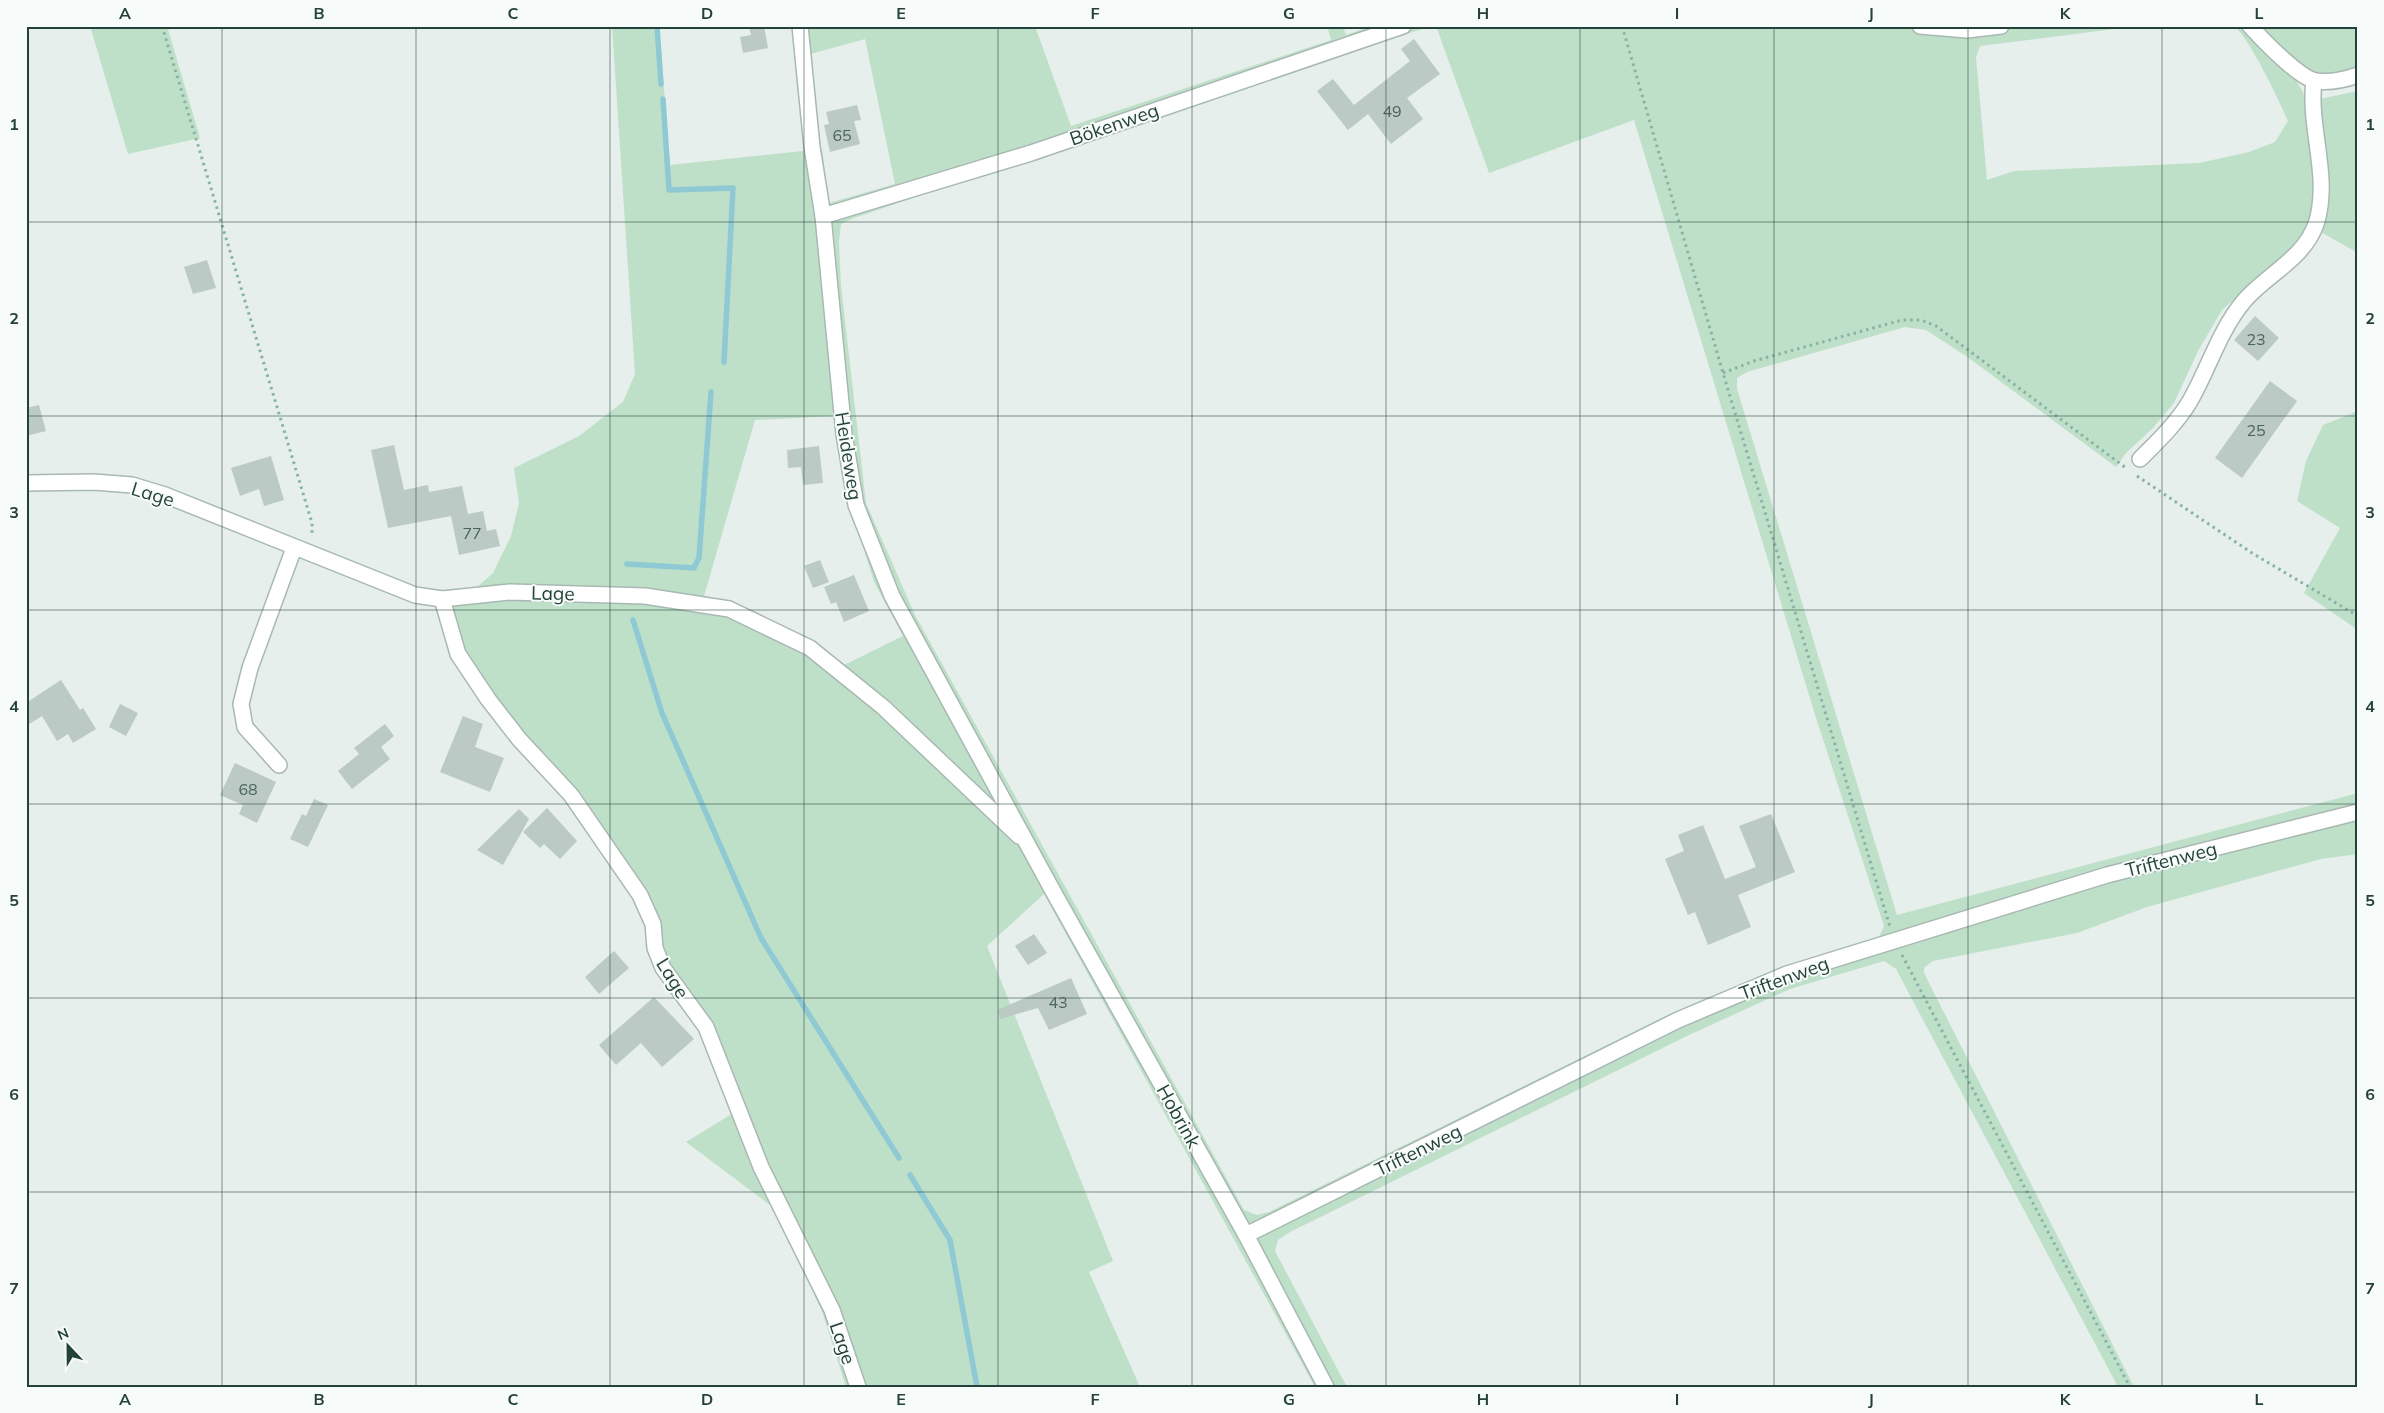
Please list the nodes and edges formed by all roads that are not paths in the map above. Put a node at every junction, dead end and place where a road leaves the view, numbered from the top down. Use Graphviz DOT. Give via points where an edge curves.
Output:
graph roads {
  1 [pos="800,26"];
  2 [pos="1403,26"];
  3 [pos="1920,26"];
  4 [pos="2002,26"];
  5 [pos="2250,26"];
  6 [pos="2358,75"];
  7 [pos="2314,81"];
  8 [pos="823,216"];
  9 [pos="2140,458"];
  10 [pos="26,483"];
  11 [pos="294,548"];
  12 [pos="442,599"];
  13 [pos="279,765"];
  14 [pos="2358,812"];
  15 [pos="1029,846"];
  16 [pos="1246,1235"];
  17 [pos="858,1387"];
  18 [pos="1326,1387"];
  1 -- 8 [label="street, Heideweg" via="812,146"];
  2 -- 8 [label="street, Bökenweg" via="1031,153"];
  3 -- 4 [label="street" via="1967,30"];
  5 -- 7 [label="street" via="2278,56"];
  6 -- 7 [label="street" via="2342,81"];
  7 -- 9 [label="street" via="2312,113 2322,180 2317,221 2305,246 2248,296 2231,317 2190,402 2167,432"];
  8 -- 15 [label="street, Heideweg" via="844,434 856,505 892,596"];
  10 -- 11 [label="street, Lage" via="132,485 165,495"];
  11 -- 12 [label="street, Lage" via="414,595"];
  11 -- 13 [label="street" via="240,704 245,727"];
  12 -- 15 [label="street, Lage" via="510,592 645,596 729,609 810,648 882,707"];
  12 -- 17 [label="street, Lage" via="458,654 519,738 571,795 640,895 653,924 655,948 663,968 706,1027 761,1167 832,1310"];
  14 -- 16 [label="street, Triftenweg" via="2107,875 1787,974 1678,1020"];
  15 -- 16 [label="street, Hobrink"];
  16 -- 18 [label="street, Hobrink"];
}
